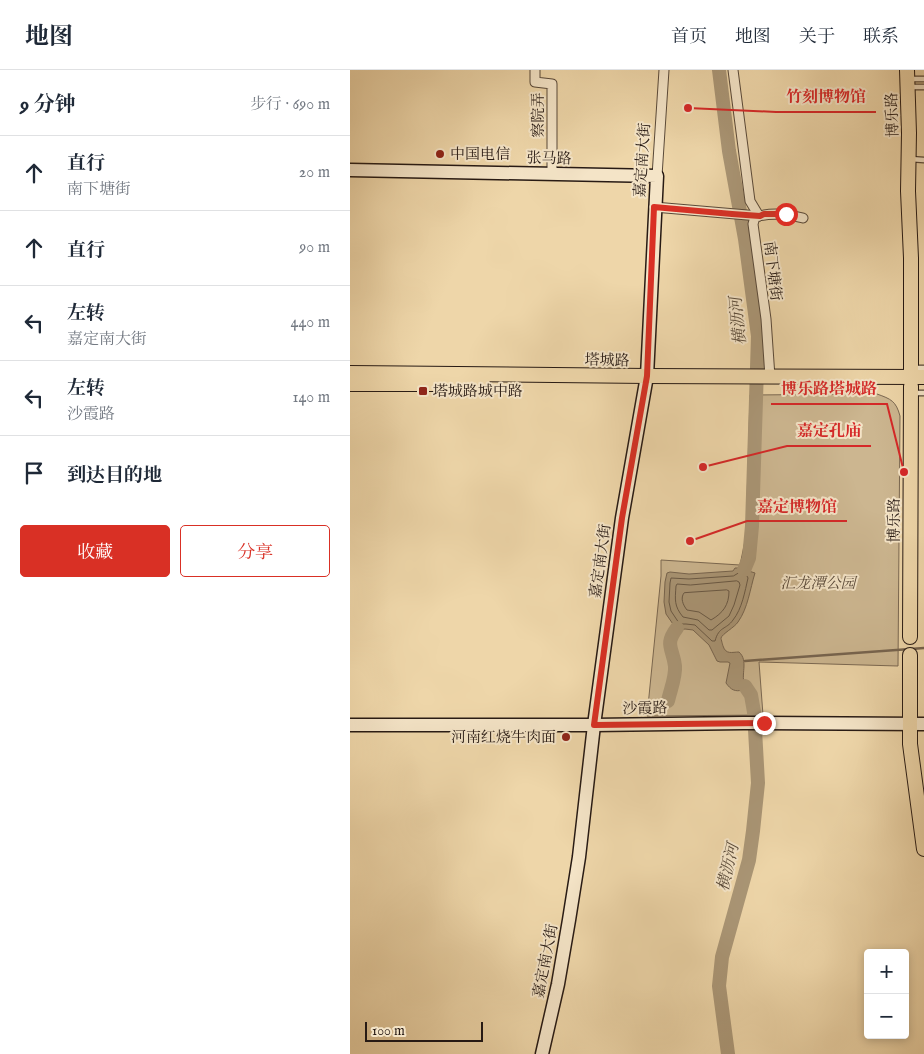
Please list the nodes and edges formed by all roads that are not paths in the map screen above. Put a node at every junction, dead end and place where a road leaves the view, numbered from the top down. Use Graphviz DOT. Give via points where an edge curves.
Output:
graph roads {
  1 [pos="536,70"];
  2 [pos="664,70"];
  3 [pos="734,70"];
  4 [pos="907,79"];
  5 [pos="924,79"];
  6 [pos="924,87"];
  7 [pos="909,159"];
  8 [pos="924,160"];
  9 [pos="350,170"];
  10 [pos="552,174"];
  11 [pos="657,176"];
  12 [pos="654,207"];
  13 [pos="760,216"];
  14 [pos="803,218"];
  15 [pos="350,373"];
  16 [pos="767,379"];
  17 [pos="646,380"];
  18 [pos="917,381"];
  19 [pos="350,384"];
  20 [pos="910,637"];
  21 [pos="910,655"];
  22 [pos="350,719"];
  23 [pos="924,720"];
  24 [pos="595,722"];
  25 [pos="910,722"];
  26 [pos="924,724"];
  27 [pos="350,725"];
  28 [pos="924,849"];
  29 [pos="542,1054"];
  1 -- 10 [label="street, 察院弄" via="534,82 552,84"];
  2 -- 11 [label="street, 嘉定南大街"];
  3 -- 13 [label="street" via="750,201"];
  4 -- 5 [label="lane"];
  4 -- 6 [label="lane"];
  4 -- 7 [label="main road, 博乐路"];
  7 -- 8 [label="lane"];
  7 -- 18 [label="main road, 博乐路"];
  9 -- 10 [label="street, 张马路"];
  10 -- 11 [label="street, 张马路"];
  11 -- 12 [label="street, 嘉定南大街"];
  12 -- 13 [label="street"];
  12 -- 17 [label="street, 嘉定南大街"];
  13 -- 14 [label="street" via="786,214"];
  13 -- 16 [label="street, 南下塘街" via="755,217 753,224 766,318"];
  15 -- 17 [label="main road, 塔城路"];
  16 -- 17 [label="main road, 塔城路"];
  16 -- 18 [label="main road, 塔城路"];
  17 -- 19 [label="main road, 塔城路"];
  17 -- 24 [label="street, 嘉定南大街" via="622,518"];
  18 -- 20 [label="main road, 博乐路"];
  20 -- 21 [label="street, 博乐路"];
  21 -- 25 [label="main road, 博乐路"];
  22 -- 24 [label="street"];
  23 -- 25 [label="street"];
  24 -- 25 [label="street"];
  24 -- 25 [label="street, 沙霞路"];
  24 -- 27 [label="street, 沙霞路"];
  24 -- 29 [label="street, 嘉定南大街" via="569,920"];
  25 -- 26 [label="street"];
  25 -- 28 [label="main road, 博乐路"];
}
